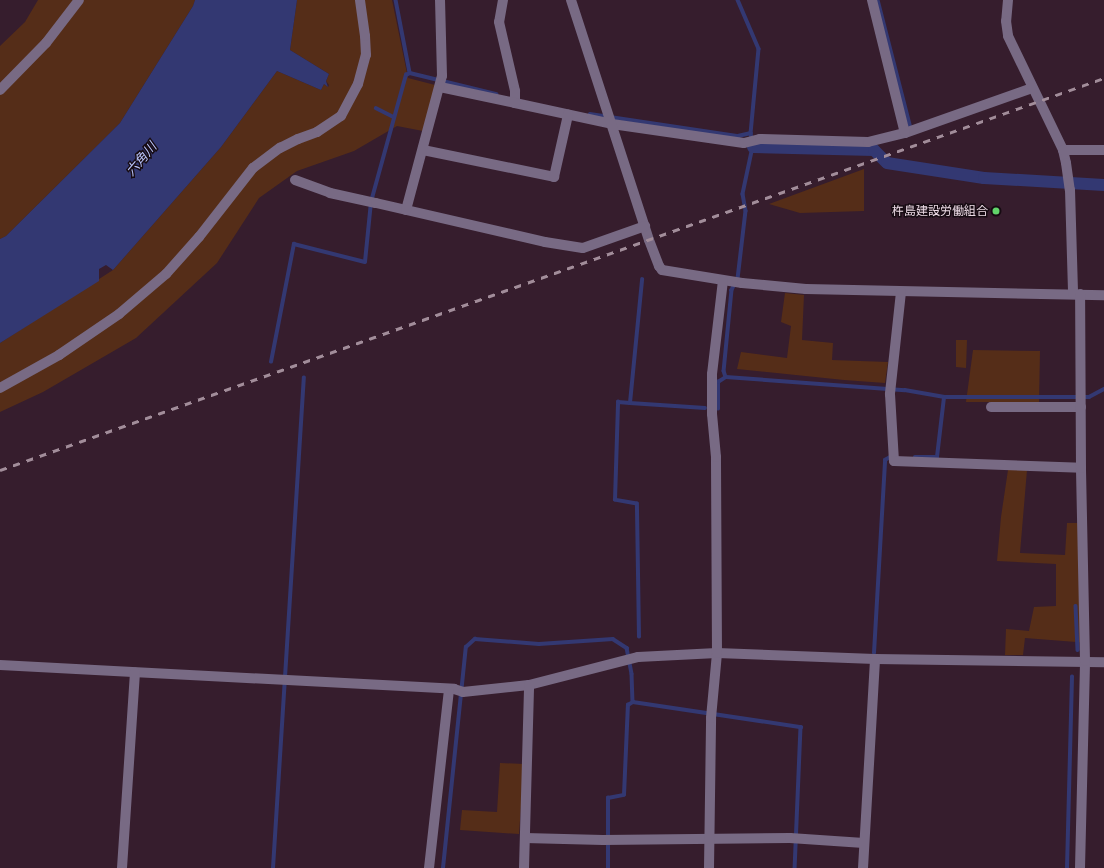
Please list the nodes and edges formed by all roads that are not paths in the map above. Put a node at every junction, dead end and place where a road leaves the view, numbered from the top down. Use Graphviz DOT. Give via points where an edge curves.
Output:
graph roads {
  1 [pos="79,0"];
  2 [pos="360,0"];
  3 [pos="440,0"];
  4 [pos="503,0"];
  5 [pos="571,0"];
  6 [pos="872,0"];
  7 [pos="1008,0"];
  8 [pos="441,82"];
  9 [pos="1032,88"];
  10 [pos="0,90"];
  11 [pos="515,98"];
  12 [pos="568,115"];
  13 [pos="610,119"];
  14 [pos="905,133"];
  15 [pos="423,150"];
  16 [pos="1063,150"];
  17 [pos="1104,150"];
  18 [pos="295,180"];
  19 [pos="406,210"];
  20 [pos="645,226"];
  21 [pos="732,282"];
  22 [pos="901,292"];
  23 [pos="1076,294"];
  24 [pos="1104,295"];
  25 [pos="0,388"];
  26 [pos="991,407"];
  27 [pos="1081,407"];
  28 [pos="1081,468"];
  29 [pos="717,653"];
  30 [pos="874,659"];
  31 [pos="1085,661"];
  32 [pos="1104,662"];
  33 [pos="0,665"];
  34 [pos="135,672"];
  35 [pos="529,685"];
  36 [pos="455,690"];
  37 [pos="525,838"];
  38 [pos="709,838"];
  39 [pos="864,843"];
  40 [pos="122,868"];
  41 [pos="429,868"];
  42 [pos="524,868"];
  43 [pos="709,868"];
  44 [pos="863,868"];
  45 [pos="1080,868"];
  1 -- 10 [label="street" via="46,43"];
  2 -- 25 [label="street" via="366,56 358,84 341,116 317,132 280,148 253,168 199,237 166,274 119,314 59,355"];
  3 -- 8 [label="street"];
  4 -- 11 [label="street" via="499,22"];
  5 -- 13 [label="street"];
  6 -- 14 [label="street"];
  7 -- 9 [label="street" via="1008,36"];
  8 -- 11 [label="street"];
  8 -- 15 [label="street"];
  9 -- 14 [label="street"];
  9 -- 16 [label="street"];
  11 -- 12 [label="street"];
  12 -- 13 [label="street"];
  12 -- 15 [label="street" via="554,176"];
  13 -- 14 [label="street" via="744,143 760,139 868,142"];
  13 -- 20 [label="street"];
  15 -- 19 [label="street"];
  16 -- 17 [label="street"];
  16 -- 23 [label="street" via="1069,178"];
  18 -- 19 [label="street" via="330,193"];
  19 -- 20 [label="street" via="545,242 583,248"];
  20 -- 21 [label="street" via="662,270"];
  21 -- 22 [label="street" via="806,289"];
  21 -- 29 [label="street" via="712,374 716,457"];
  22 -- 23 [label="street"];
  22 -- 28 [label="street" via="890,394 894,461"];
  23 -- 24 [label="street"];
  23 -- 27 [label="street"];
  26 -- 27 [label="street"];
  27 -- 28 [label="street"];
  28 -- 31 [label="street"];
  29 -- 30 [label="street"];
  29 -- 35 [label="street" via="637,657"];
  29 -- 38 [label="street" via="711,718"];
  30 -- 31 [label="street"];
  30 -- 39 [label="street"];
  31 -- 32 [label="street"];
  31 -- 45 [label="street"];
  33 -- 34 [label="street"];
  34 -- 36 [label="street"];
  34 -- 40 [label="street"];
  35 -- 36 [label="street"];
  35 -- 37 [label="street"];
  36 -- 41 [label="street"];
  37 -- 38 [label="street"];
  37 -- 42 [label="street"];
  38 -- 39 [label="street" via="790,838"];
  38 -- 43 [label="street"];
  39 -- 44 [label="street"];
}
